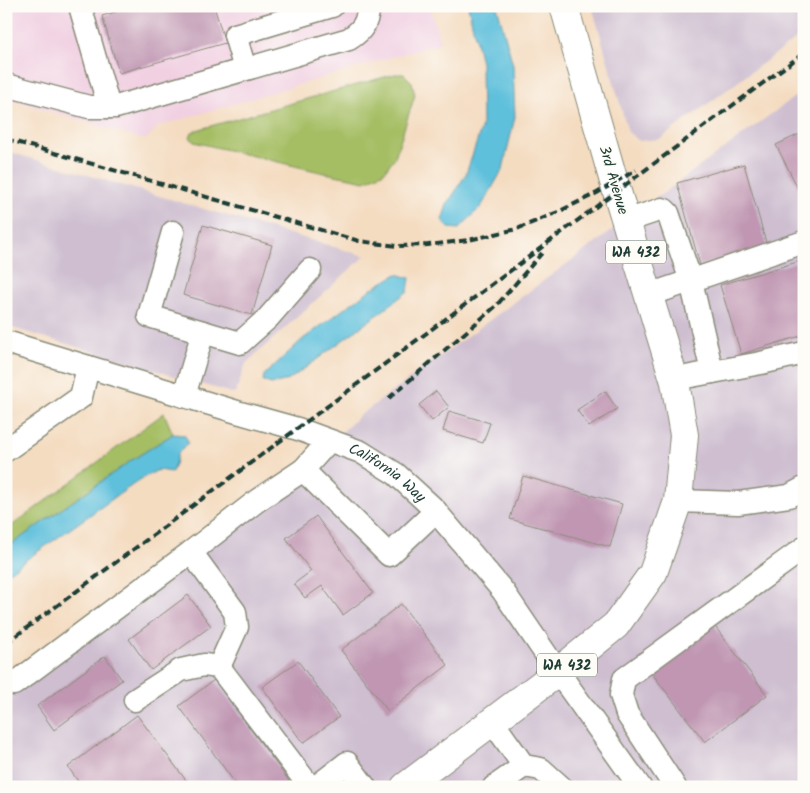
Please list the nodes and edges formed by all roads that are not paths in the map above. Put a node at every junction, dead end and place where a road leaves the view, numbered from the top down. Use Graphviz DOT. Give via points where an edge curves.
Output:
graph roads {
  1 [pos="80,6"];
  2 [pos="332,6"];
  3 [pos="369,6"];
  4 [pos="564,6"];
  5 [pos="245,69"];
  6 [pos="6,85"];
  7 [pos="109,107"];
  8 [pos="626,221"];
  9 [pos="173,232"];
  10 [pos="804,242"];
  11 [pos="310,270"];
  12 [pos="691,281"];
  13 [pos="649,295"];
  14 [pos="203,332"];
  15 [pos="6,342"];
  16 [pos="804,353"];
  17 [pos="88,367"];
  18 [pos="712,372"];
  19 [pos="674,379"];
  20 [pos="184,396"];
  21 [pos="329,440"];
  22 [pos="6,450"];
  23 [pos="303,470"];
  24 [pos="804,488"];
  25 [pos="678,501"];
  26 [pos="436,511"];
  27 [pos="804,548"];
  28 [pos="191,552"];
  29 [pos="219,667"];
  30 [pos="558,672"];
  31 [pos="14,684"];
  32 [pos="135,700"];
  33 [pos="492,721"];
  34 [pos="524,766"];
  35 [pos="416,783"];
  36 [pos="310,787"];
  37 [pos="316,787"];
  38 [pos="365,787"];
  39 [pos="494,787"];
  40 [pos="561,787"];
  41 [pos="640,787"];
  42 [pos="675,787"];
  1 -- 7 [label="street"];
  2 -- 5 [label="street" via="235,35"];
  3 -- 5 [label="street" via="364,26 349,39"];
  4 -- 8 [label="highway, 3rd Avenue / WA 432"];
  5 -- 7 [label="street"];
  6 -- 7 [label="street" via="89,107"];
  8 -- 12 [label="street" via="665,210"];
  8 -- 13 [label="highway, 3rd Avenue / WA 432"];
  9 -- 14 [label="street" via="149,316"];
  10 -- 12 [label="street"];
  11 -- 14 [label="street" via="268,318 240,343"];
  12 -- 13 [label="street"];
  12 -- 18 [label="street"];
  13 -- 19 [label="highway, 3rd Avenue / WA 432"];
  14 -- 20 [label="street"];
  15 -- 17 [label="street, California Way"];
  16 -- 18 [label="street"];
  17 -- 20 [label="street, California Way"];
  17 -- 22 [label="street" via="81,397"];
  18 -- 19 [label="street"];
  19 -- 25 [label="highway, 3rd Avenue / WA 432" via="684,435"];
  20 -- 21 [label="street, California Way"];
  21 -- 23 [label="street"];
  21 -- 26 [label="street, California Way" via="362,452 396,474"];
  23 -- 26 [label="street" via="389,554"];
  23 -- 28 [label="street"];
  24 -- 25 [label="street" via="789,496 738,503"];
  25 -- 30 [label="highway, WA 432" via="653,572 616,625"];
  26 -- 30 [label="street, California Way" via="503,591"];
  27 -- 42 [label="street" via="624,680 621,695 627,714"];
  28 -- 29 [label="street" via="235,612 237,627"];
  28 -- 31 [label="street"];
  29 -- 32 [label="street" via="204,665 181,670"];
  29 -- 36 [label="street"];
  30 -- 33 [label="highway, WA 432"];
  30 -- 41 [label="street, California Way"];
  33 -- 34 [label="street"];
  33 -- 35 [label="highway, WA 432"];
  34 -- 39 [label="street"];
  34 -- 40 [label="street" via="542,769"];
  37 -- 38 [label="street" via="347,764"];
}
